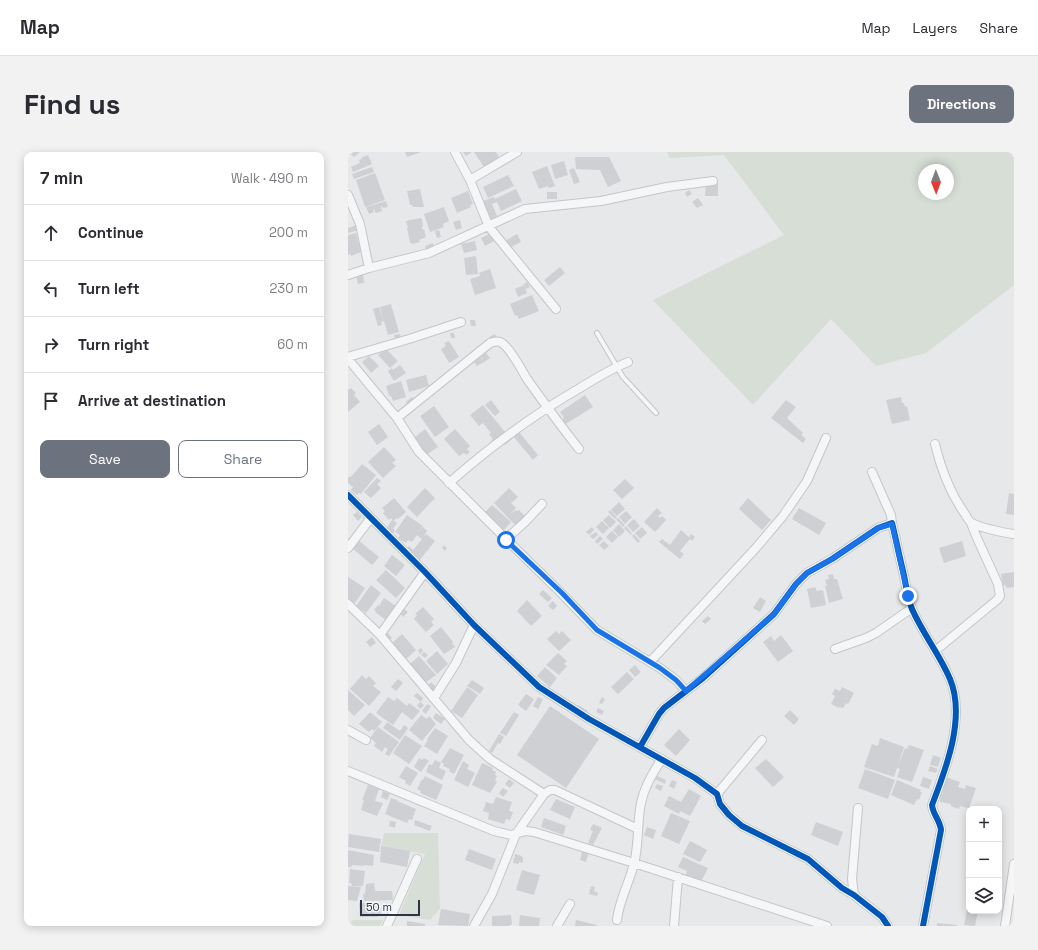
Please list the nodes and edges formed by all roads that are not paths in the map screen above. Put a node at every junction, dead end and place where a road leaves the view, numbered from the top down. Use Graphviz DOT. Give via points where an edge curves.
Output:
graph roads {
  1 [pos="455,152"];
  2 [pos="517,152"];
  3 [pos="470,180"];
  4 [pos="713,181"];
  5 [pos="348,195"];
  6 [pos="489,227"];
  7 [pos="369,268"];
  8 [pos="348,276"];
  9 [pos="556,309"];
  10 [pos="461,322"];
  11 [pos="597,333"];
  12 [pos="348,358"];
  13 [pos="628,362"];
  14 [pos="617,367"];
  15 [pos="547,406"];
  16 [pos="656,413"];
  17 [pos="397,418"];
  18 [pos="826,438"];
  19 [pos="935,444"];
  20 [pos="579,449"];
  21 [pos="872,472"];
  22 [pos="449,483"];
  23 [pos="348,495"];
  24 [pos="542,504"];
  25 [pos="370,519"];
  26 [pos="971,523"];
  27 [pos="892,524"];
  28 [pos="1014,534"];
  29 [pos="506,540"];
  30 [pos="348,548"];
  31 [pos="425,572"];
  32 [pos="348,604"];
  33 [pos="912,608"];
  34 [pos="474,625"];
  35 [pos="380,635"];
  36 [pos="835,649"];
  37 [pos="934,651"];
  38 [pos="650,662"];
  39 [pos="686,691"];
  40 [pos="434,698"];
  41 [pos="348,730"];
  42 [pos="366,740"];
  43 [pos="762,740"];
  44 [pos="640,747"];
  45 [pos="662,759"];
  46 [pos="348,771"];
  47 [pos="544,794"];
  48 [pos="717,794"];
  49 [pos="858,808"];
  50 [pos="638,829"];
  51 [pos="516,834"];
  52 [pos="416,859"];
  53 [pos="634,863"];
  54 [pos="1014,864"];
  55 [pos="678,877"];
  56 [pos="854,895"];
  57 [pos="570,904"];
  58 [pos="617,920"];
  59 [pos="387,926"];
  60 [pos="474,926"];
  61 [pos="557,926"];
  62 [pos="674,926"];
  63 [pos="827,926"];
  64 [pos="888,926"];
  65 [pos="923,926"];
  66 [pos="1005,926"];
  1 -- 3 [label="street"];
  2 -- 3 [label="street"];
  3 -- 6 [label="street"];
  4 -- 6 [label="street" via="667,187 601,201 525,209"];
  5 -- 7 [label="street" via="360,224"];
  6 -- 7 [label="street" via="429,253"];
  6 -- 9 [label="street"];
  7 -- 8 [label="street"];
  10 -- 12 [label="street"];
  11 -- 14 [label="lane"];
  12 -- 17 [label="street"];
  13 -- 14 [label="street"];
  14 -- 15 [label="street"];
  14 -- 16 [label="lane" via="632,388"];
  15 -- 17 [label="street" via="502,342 498,341 490,344"];
  15 -- 20 [label="street"];
  15 -- 22 [label="street" via="480,455"];
  17 -- 22 [label="street" via="419,452"];
  18 -- 38 [label="street" via="807,481 783,516"];
  19 -- 26 [label="street" via="946,480"];
  21 -- 27 [label="street" via="891,515"];
  22 -- 29 [label="street"];
  23 -- 25 [label="street"];
  24 -- 29 [label="street"];
  25 -- 30 [label="street"];
  25 -- 31 [label="street"];
  26 -- 28 [label="street"];
  26 -- 37 [label="street" via="998,584 1000,596"];
  27 -- 33 [label="street"];
  27 -- 39 [label="street" via="878,528 807,573 774,614"];
  29 -- 38 [label="street" via="597,630"];
  31 -- 34 [label="street"];
  31 -- 35 [label="street"];
  32 -- 35 [label="street"];
  33 -- 36 [label="street" via="876,633"];
  33 -- 37 [label="street"];
  34 -- 40 [label="street" via="456,663"];
  34 -- 44 [label="street" via="539,687"];
  35 -- 40 [label="street"];
  37 -- 65 [label="street" via="950,679 954,692 956,720 952,746 932,805 940,830"];
  38 -- 39 [label="street" via="676,680"];
  39 -- 44 [label="street" via="658,714"];
  40 -- 47 [label="street" via="469,740 490,759"];
  41 -- 42 [label="street"];
  43 -- 48 [label="street"];
  44 -- 45 [label="street"];
  45 -- 48 [label="street"];
  45 -- 50 [label="street" via="648,783 641,802"];
  46 -- 51 [label="street" via="494,831"];
  47 -- 50 [label="street" via="555,790"];
  47 -- 51 [label="street"];
  48 -- 56 [label="street" via="720,804 734,821 808,859"];
  49 -- 56 [label="street" via="852,879"];
  50 -- 53 [label="street"];
  51 -- 53 [label="street" via="534,832"];
  51 -- 60 [label="street" via="492,894"];
  52 -- 59 [label="street"];
  53 -- 55 [label="street"];
  53 -- 58 [label="street"];
  54 -- 66 [label="street"];
  55 -- 62 [label="street"];
  55 -- 63 [label="street"];
  56 -- 64 [label="street" via="882,917"];
  57 -- 61 [label="street"];
}
